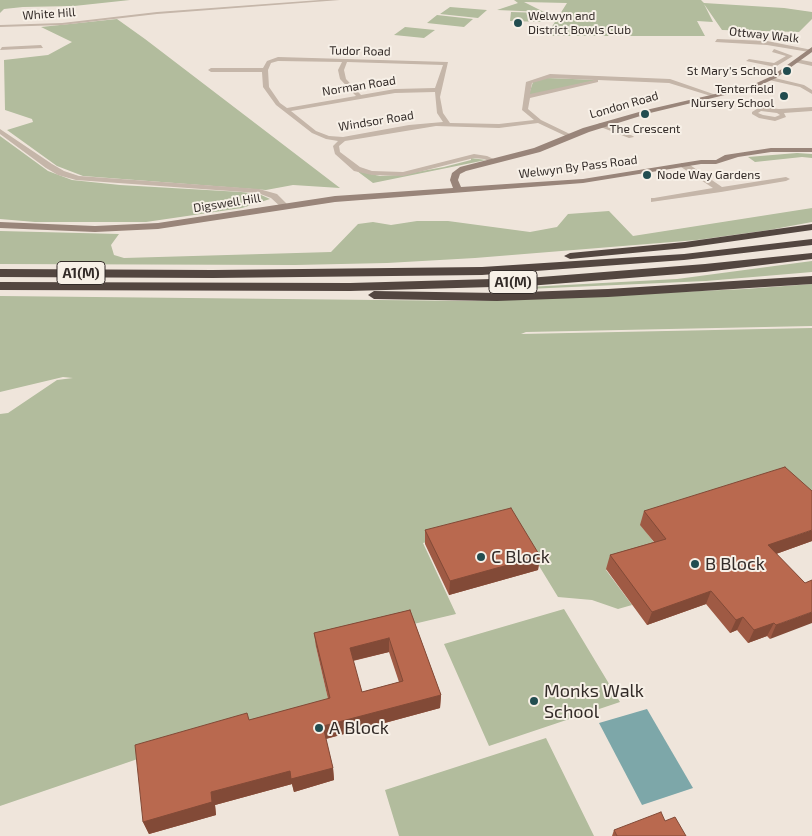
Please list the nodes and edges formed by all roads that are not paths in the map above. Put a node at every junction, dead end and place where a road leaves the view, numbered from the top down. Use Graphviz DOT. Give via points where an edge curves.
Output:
graph roads {
  1 [pos="338,0"];
  2 [pos="0,26"];
  3 [pos="716,41"];
  4 [pos="4,42"];
  5 [pos="773,44"];
  6 [pos="41,47"];
  7 [pos="811,50"];
  8 [pos="1,51"];
  9 [pos="344,61"];
  10 [pos="749,61"];
  11 [pos="796,61"];
  12 [pos="812,64"];
  13 [pos="211,70"];
  14 [pos="266,70"];
  15 [pos="605,79"];
  16 [pos="771,79"];
  17 [pos="438,90"];
  18 [pos="812,92"];
  19 [pos="360,96"];
  20 [pos="716,96"];
  21 [pos="527,97"];
  22 [pos="812,109"];
  23 [pos="285,110"];
  24 [pos="779,112"];
  25 [pos="539,121"];
  26 [pos="447,123"];
  27 [pos="600,125"];
  28 [pos="0,131"];
  29 [pos="570,136"];
  30 [pos="631,137"];
  31 [pos="343,139"];
  32 [pos="812,144"];
  33 [pos="771,150"];
  34 [pos="812,150"];
  35 [pos="494,162"];
  36 [pos="684,165"];
  37 [pos="786,179"];
  38 [pos="454,180"];
  39 [pos="721,190"];
  40 [pos="458,191"];
  41 [pos="430,192"];
  42 [pos="654,200"];
  43 [pos="286,206"];
  44 [pos="0,225"];
  45 [pos="812,227"];
  46 [pos="812,242"];
  47 [pos="812,256"];
  48 [pos="457,271"];
  49 [pos="0,273"];
  50 [pos="812,280"];
  51 [pos="0,286"];
  52 [pos="212,287"];
  1 -- 2 [label="street, White Hill" via="144,14 62,24"];
  3 -- 5 [label="street, Ottway Walk"];
  4 -- 8 [label="street"];
  5 -- 7 [label="street, Ottway Walk"];
  5 -- 10 [label="street" via="768,49 790,56 775,65"];
  6 -- 8 [label="street"];
  7 -- 11 [label="main road, London Road"];
  9 -- 14 [label="street, Tudor Road" via="274,60 269,62"];
  9 -- 17 [label="street, Tudor Road" via="446,63"];
  9 -- 19 [label="street" via="343,79"];
  11 -- 12 [label="street"];
  11 -- 16 [label="main road, London Road"];
  13 -- 14 [label="street"];
  14 -- 23 [label="street, Windsor Road" via="266,87"];
  15 -- 20 [label="street" via="675,82"];
  15 -- 21 [label="street"];
  15 -- 21 [label="street" via="544,77 529,82"];
  16 -- 18 [label="street" via="802,86"];
  16 -- 20 [label="main road, London Road"];
  17 -- 19 [label="street, Norman Road" via="405,90"];
  17 -- 26 [label="street" via="439,108"];
  19 -- 23 [label="street, Norman Road"];
  20 -- 27 [label="main road, London Road" via="660,107"];
  21 -- 25 [label="street" via="525,110"];
  22 -- 24 [label="street"];
  23 -- 31 [label="street, Windsor Road" via="316,134"];
  25 -- 26 [label="street, Windsor Road" via="500,126"];
  25 -- 29 [label="street"];
  26 -- 31 [label="street, Windsor Road"];
  27 -- 29 [label="main road, London Road"];
  27 -- 30 [label="street"];
  28 -- 43 [label="street" via="49,166 79,178 259,191 274,196"];
  29 -- 35 [label="main road, London Road" via="544,148"];
  31 -- 35 [label="street" via="336,146 336,151 355,167 372,173 408,172 470,157 482,156"];
  32 -- 33 [label="main road"];
  33 -- 34 [label="main road"];
  33 -- 36 [label="main road, Welwyn By Pass Road"];
  35 -- 38 [label="main road, London Road" via="462,169"];
  36 -- 39 [label="street"];
  36 -- 40 [label="main road, Welwyn By Pass Road" via="568,183"];
  37 -- 39 [label="street"];
  38 -- 40 [label="main road"];
  38 -- 41 [label="main road, London Road"];
  39 -- 42 [label="street"];
  40 -- 41 [label="main road, Digswell Hill"];
  41 -- 43 [label="main road, Digswell Hill"];
  43 -- 44 [label="main road, Digswell Hill" via="146,227 76,229"];
  45 -- 48 [label="highway, A1(M)"];
  46 -- 48 [label="highway, A1(M)" via="614,263"];
  47 -- 52 [label="highway, A1(M)" via="528,282"];
  48 -- 49 [label="highway, A1(M)"];
  50 -- 52 [label="highway, A1(M)" via="677,290 497,297 405,297"];
  51 -- 52 [label="highway, A1(M)"];
}
